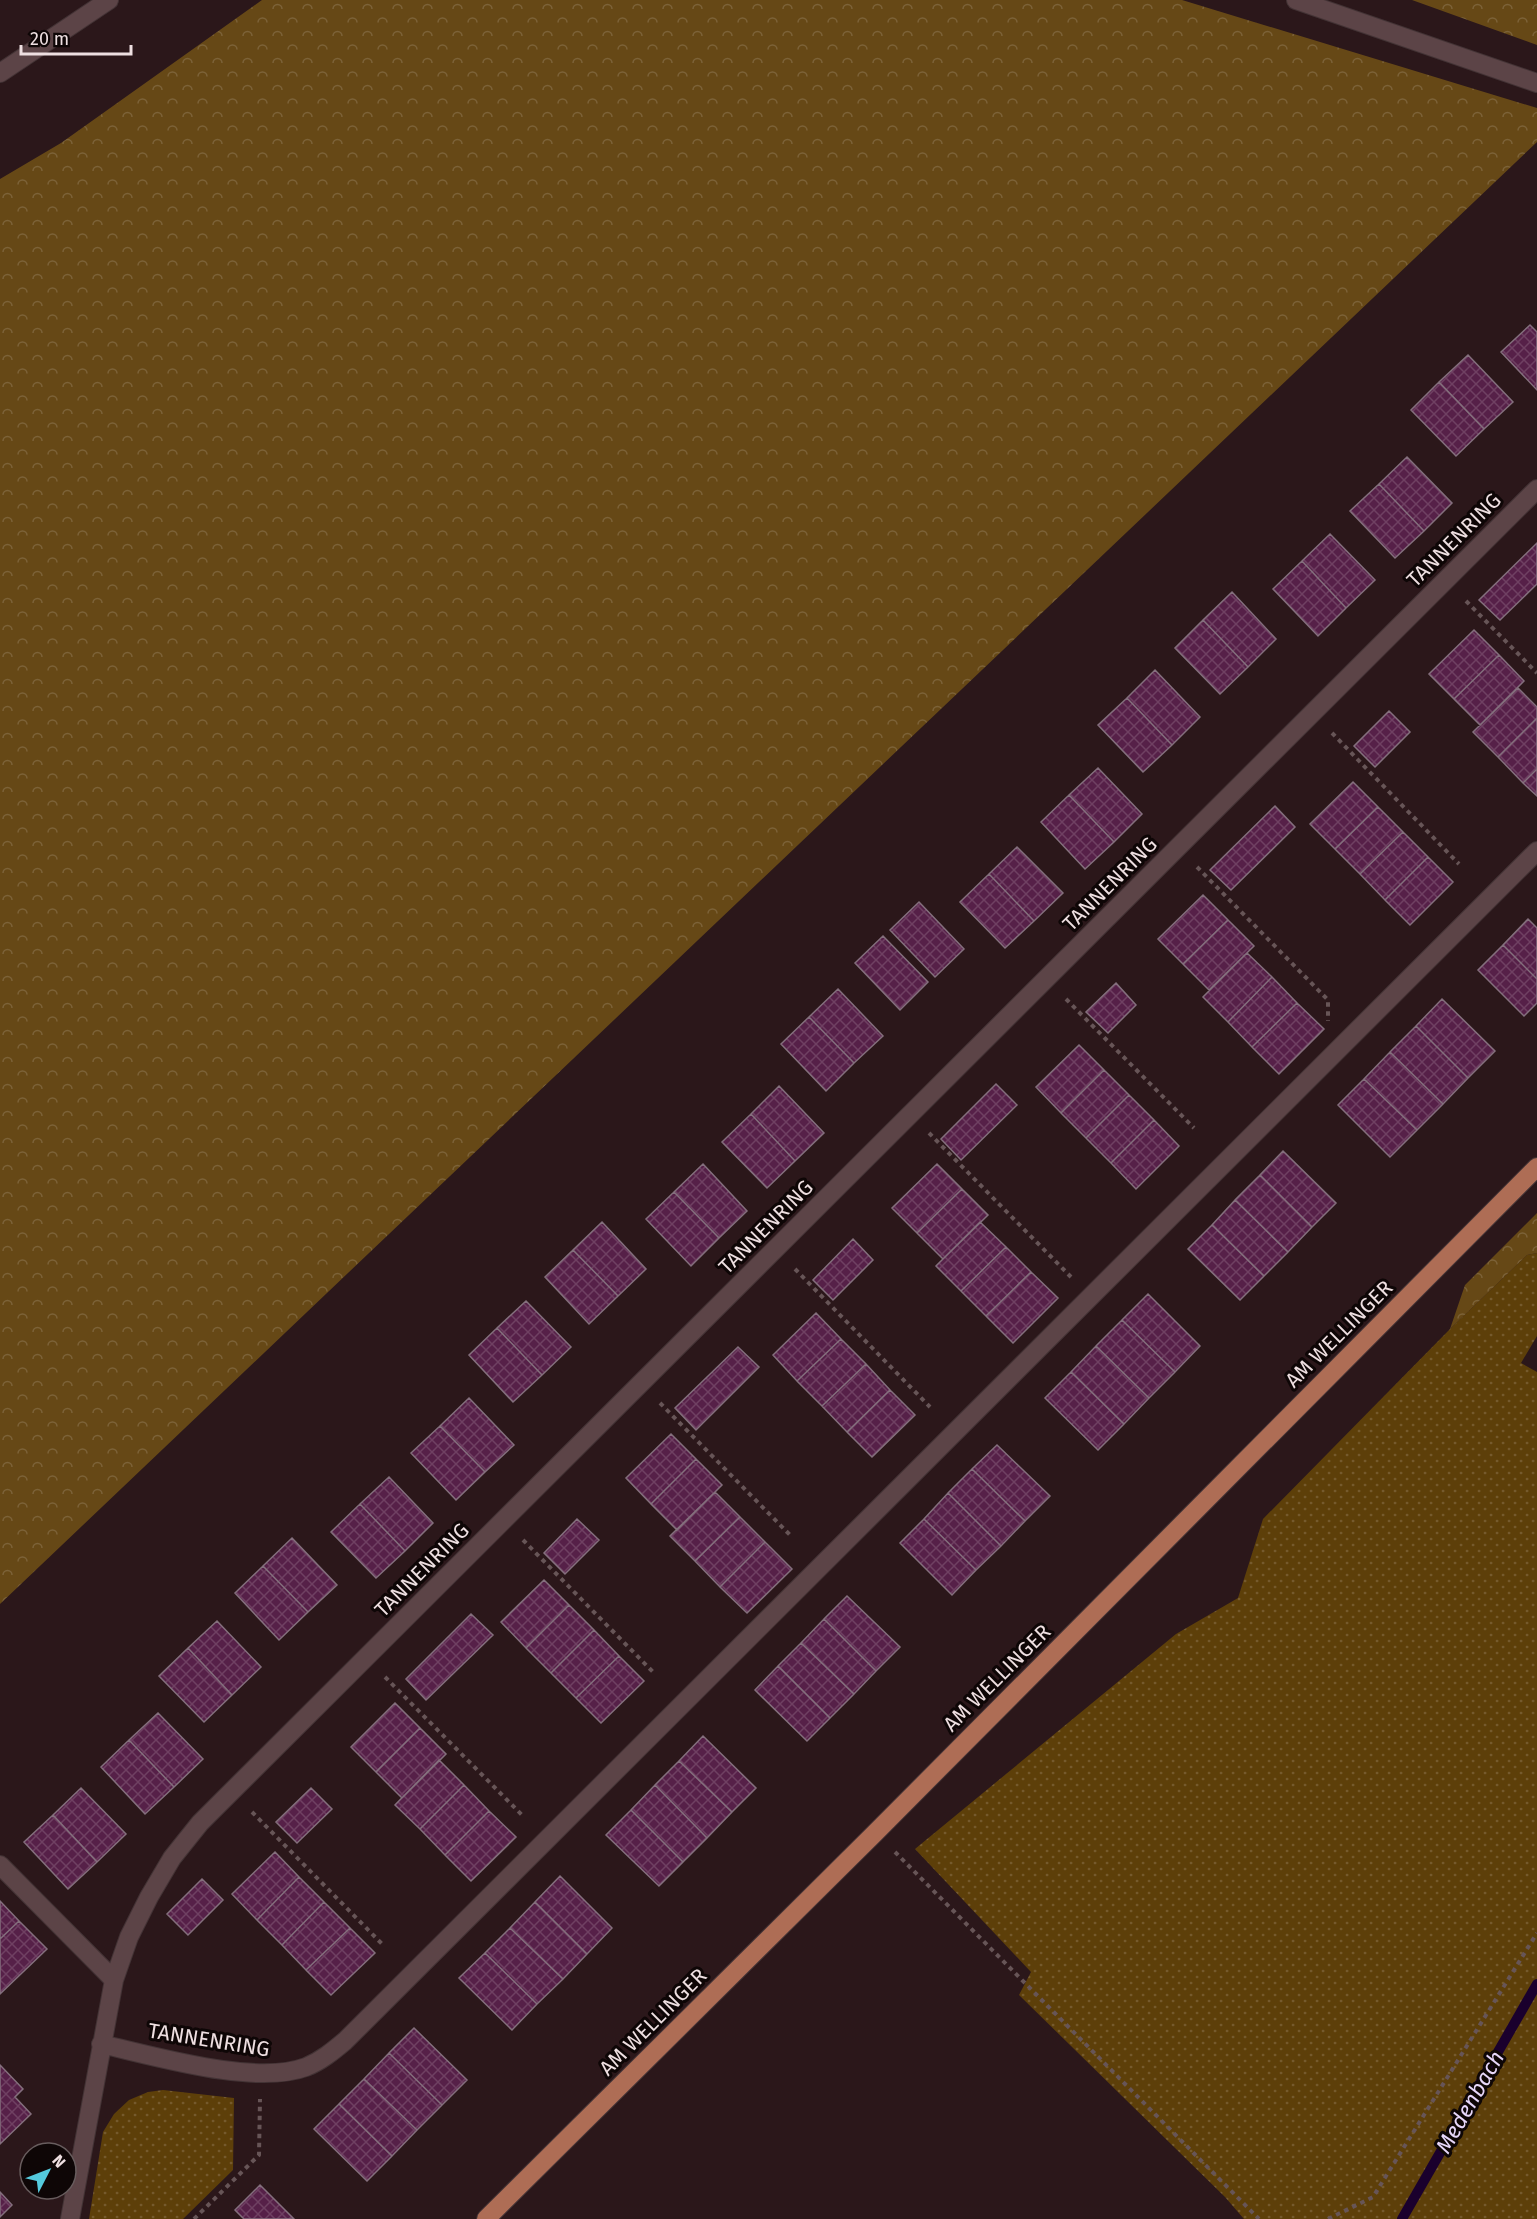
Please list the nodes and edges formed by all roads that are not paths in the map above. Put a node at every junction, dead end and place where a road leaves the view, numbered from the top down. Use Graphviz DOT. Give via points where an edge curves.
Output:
graph roads {
  1 [pos="108,0"];
  2 [pos="1296,0"];
  3 [pos="0,73"];
  4 [pos="1537,83"];
  5 [pos="1537,489"];
  6 [pos="1537,851"];
  7 [pos="1537,1167"];
  8 [pos="0,1865"];
  9 [pos="114,1980"];
  10 [pos="101,2044"];
  11 [pos="70,2219"];
  12 [pos="486,2219"];
  1 -- 3 [label="street"];
  2 -- 4 [label="street"];
  5 -- 9 [label="street, TANNENRING" via="200,1823 148,1896"];
  6 -- 10 [label="street, TANNENRING" via="327,2056 306,2067 261,2074"];
  7 -- 12 [label="main road, AM WELLINGER"];
  8 -- 9 [label="street"];
  9 -- 10 [label="street, TANNENRING"];
  10 -- 11 [label="street, TANNENRING"];
}
